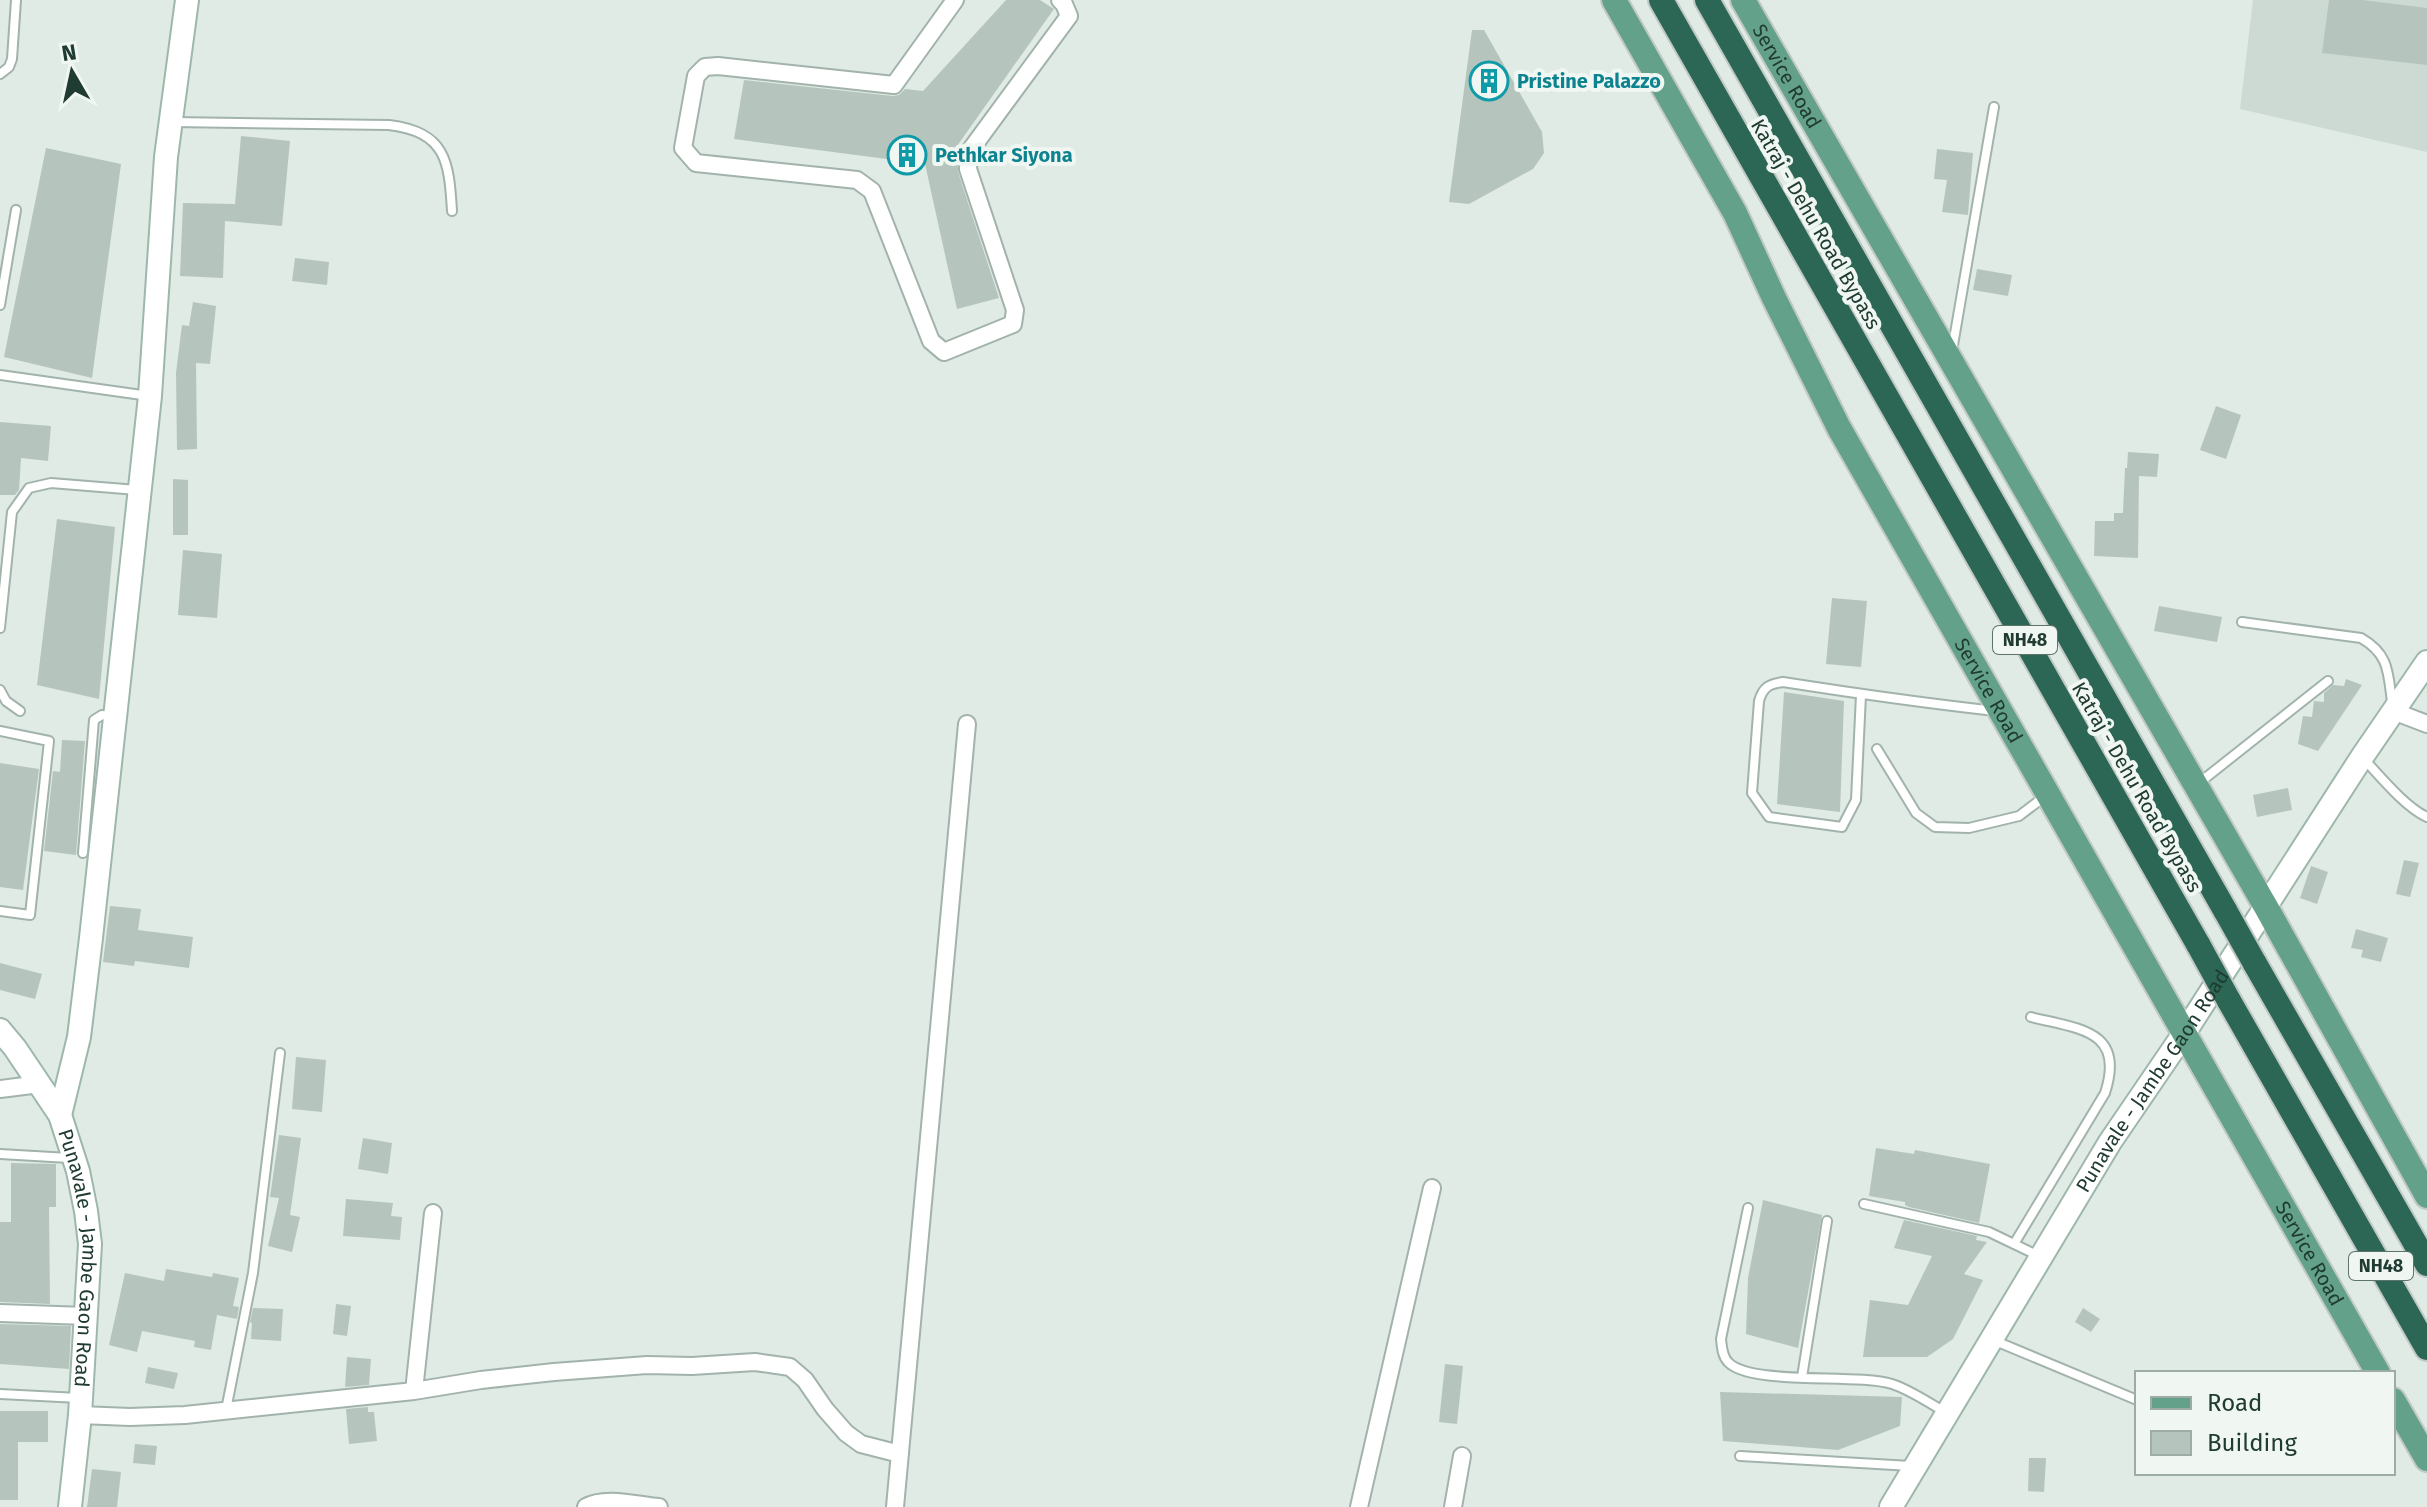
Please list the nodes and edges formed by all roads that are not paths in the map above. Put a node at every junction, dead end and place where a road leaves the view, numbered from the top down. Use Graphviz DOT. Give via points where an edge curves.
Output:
graph roads {
  1 [pos="16,0"];
  2 [pos="187,0"];
  3 [pos="955,0"];
  4 [pos="1060,0"];
  5 [pos="1614,0"];
  6 [pos="1661,0"];
  7 [pos="1707,0"];
  8 [pos="1743,0"];
  9 [pos="0,74"];
  10 [pos="1994,107"];
  11 [pos="171,122"];
  12 [pos="16,210"];
  13 [pos="452,211"];
  14 [pos="0,305"];
  15 [pos="1950,360"];
  16 [pos="0,375"];
  17 [pos="150,396"];
  18 [pos="140,490"];
  19 [pos="2242,622"];
  20 [pos="0,628"];
  21 [pos="2427,662"];
  22 [pos="2328,681"];
  23 [pos="0,690"];
  24 [pos="1861,695"];
  25 [pos="20,711"];
  26 [pos="1999,711"];
  27 [pos="2393,711"];
  28 [pos="116,717"];
  29 [pos="967,724"];
  30 [pos="2427,724"];
  31 [pos="0,731"];
  32 [pos="1877,749"];
  33 [pos="2362,757"];
  34 [pos="2196,786"];
  35 [pos="2047,795"];
  36 [pos="2427,817"];
  37 [pos="83,853"];
  38 [pos="2266,907"];
  39 [pos="0,911"];
  40 [pos="2031,1017"];
  41 [pos="0,1030"];
  42 [pos="2183,1035"];
  43 [pos="280,1053"];
  44 [pos="40,1084"];
  45 [pos="0,1089"];
  46 [pos="60,1115"];
  47 [pos="0,1154"];
  48 [pos="74,1158"];
  49 [pos="1432,1188"];
  50 [pos="2427,1196"];
  51 [pos="1864,1204"];
  52 [pos="1748,1208"];
  53 [pos="433,1213"];
  54 [pos="1827,1221"];
  55 [pos="2014,1244"];
  56 [pos="2041,1257"];
  57 [pos="2427,1264"];
  58 [pos="0,1313"];
  59 [pos="86,1316"];
  60 [pos="1992,1339"];
  61 [pos="2427,1348"];
  62 [pos="2377,1371"];
  63 [pos="1802,1377"];
  64 [pos="414,1391"];
  65 [pos="0,1394"];
  66 [pos="2135,1399"];
  67 [pos="2395,1403"];
  68 [pos="80,1407"];
  69 [pos="226,1411"];
  70 [pos="1948,1413"];
  71 [pos="900,1454"];
  72 [pos="1462,1456"];
  73 [pos="1740,1456"];
  74 [pos="2427,1459"];
  75 [pos="1915,1467"];
  76 [pos="70,1507"];
  77 [pos="586,1507"];
  78 [pos="659,1507"];
  79 [pos="895,1507"];
  80 [pos="1359,1507"];
  81 [pos="1453,1507"];
  82 [pos="1891,1507"];
  1 -- 9 [label="lane" via="12,59"];
  2 -- 11 [label="street"];
  3 -- 4 [label="street" via="894,85 705,67 696,76 683,148 696,163 857,180 872,191 931,341 944,352 1013,324 1015,310 968,169 969,152 1069,16"];
  5 -- 26 [label="main road, Service Road" via="1735,213 1839,428"];
  6 -- 61 [label="highway, Katraj - Dehu Road Bypass / NH48, bridge"];
  7 -- 57 [label="highway, Katraj - Dehu Road Bypass / NH48, bridge"];
  8 -- 15 [label="main road, Service Road"];
  10 -- 15 [label="lane"];
  11 -- 13 [label="lane" via="409,127 429,137 443,153"];
  11 -- 17 [label="street"];
  12 -- 14 [label="lane"];
  15 -- 34 [label="main road, Service Road"];
  16 -- 17 [label="lane"];
  17 -- 18 [label="street"];
  18 -- 20 [label="lane" via="51,483 29,488 12,512"];
  18 -- 28 [label="street"];
  19 -- 27 [label="lane" via="2361,638 2375,646 2384,658"];
  21 -- 27 [label="street, Punavale - Jambe Gaon Road"];
  22 -- 34 [label="lane"];
  23 -- 25 [label="lane"];
  24 -- 24 [label="lane" via="1783,682 1762,691 1752,793 1769,817 1842,827 1856,800"];
  24 -- 26 [label="lane"];
  26 -- 35 [label="main road, Service Road"];
  27 -- 30 [label="street"];
  27 -- 33 [label="street, Punavale - Jambe Gaon Road"];
  28 -- 37 [label="lane" via="94,720"];
  28 -- 46 [label="street" via="79,1037"];
  29 -- 71 [label="street"];
  31 -- 39 [label="lane" via="49,741 30,915"];
  32 -- 35 [label="lane" via="1916,813 1935,827 1969,828 2019,816"];
  33 -- 36 [label="lane"];
  33 -- 38 [label="street, Punavale - Jambe Gaon Road"];
  34 -- 38 [label="main road, Service Road"];
  35 -- 42 [label="main road, Service Road"];
  38 -- 42 [label="street, Punavale - Jambe Gaon Road"];
  38 -- 50 [label="main road, Service Road"];
  40 -- 55 [label="lane" via="2092,1033 2106,1049 2110,1078"];
  41 -- 44 [label="street, Punavale - Jambe Gaon Road"];
  42 -- 56 [label="street, Punavale - Jambe Gaon Road"];
  42 -- 62 [label="main road, Service Road"];
  43 -- 69 [label="lane" via="252,1285"];
  44 -- 45 [label="street"];
  44 -- 46 [label="street, Punavale - Jambe Gaon Road"];
  46 -- 48 [label="street, Punavale - Jambe Gaon Road"];
  47 -- 48 [label="lane"];
  48 -- 59 [label="street, Punavale - Jambe Gaon Road" via="90,1244"];
  49 -- 80 [label="street"];
  51 -- 55 [label="lane" via="1968,1226"];
  52 -- 63 [label="lane" via="1722,1352 1741,1370"];
  53 -- 64 [label="street"];
  54 -- 63 [label="lane"];
  55 -- 56 [label="lane"];
  56 -- 60 [label="street, Punavale - Jambe Gaon Road"];
  58 -- 59 [label="street"];
  59 -- 68 [label="street, Punavale - Jambe Gaon Road"];
  60 -- 66 [label="lane"];
  60 -- 70 [label="street, Punavale - Jambe Gaon Road"];
  63 -- 70 [label="lane" via="1893,1385"];
  64 -- 69 [label="street"];
  64 -- 71 [label="street" via="554,1372 755,1362 790,1367 846,1433 861,1444"];
  65 -- 68 [label="lane"];
  67 -- 74 [label="main road"];
  68 -- 69 [label="street" via="130,1417"];
  68 -- 76 [label="street, Punavale - Jambe Gaon Road"];
  70 -- 75 [label="street, Punavale - Jambe Gaon Road"];
  71 -- 79 [label="street"];
  72 -- 81 [label="street"];
  73 -- 75 [label="lane"];
  75 -- 82 [label="street, Punavale - Jambe Gaon Road"];
  77 -- 78 [label="street" via="594,1502"];
}
